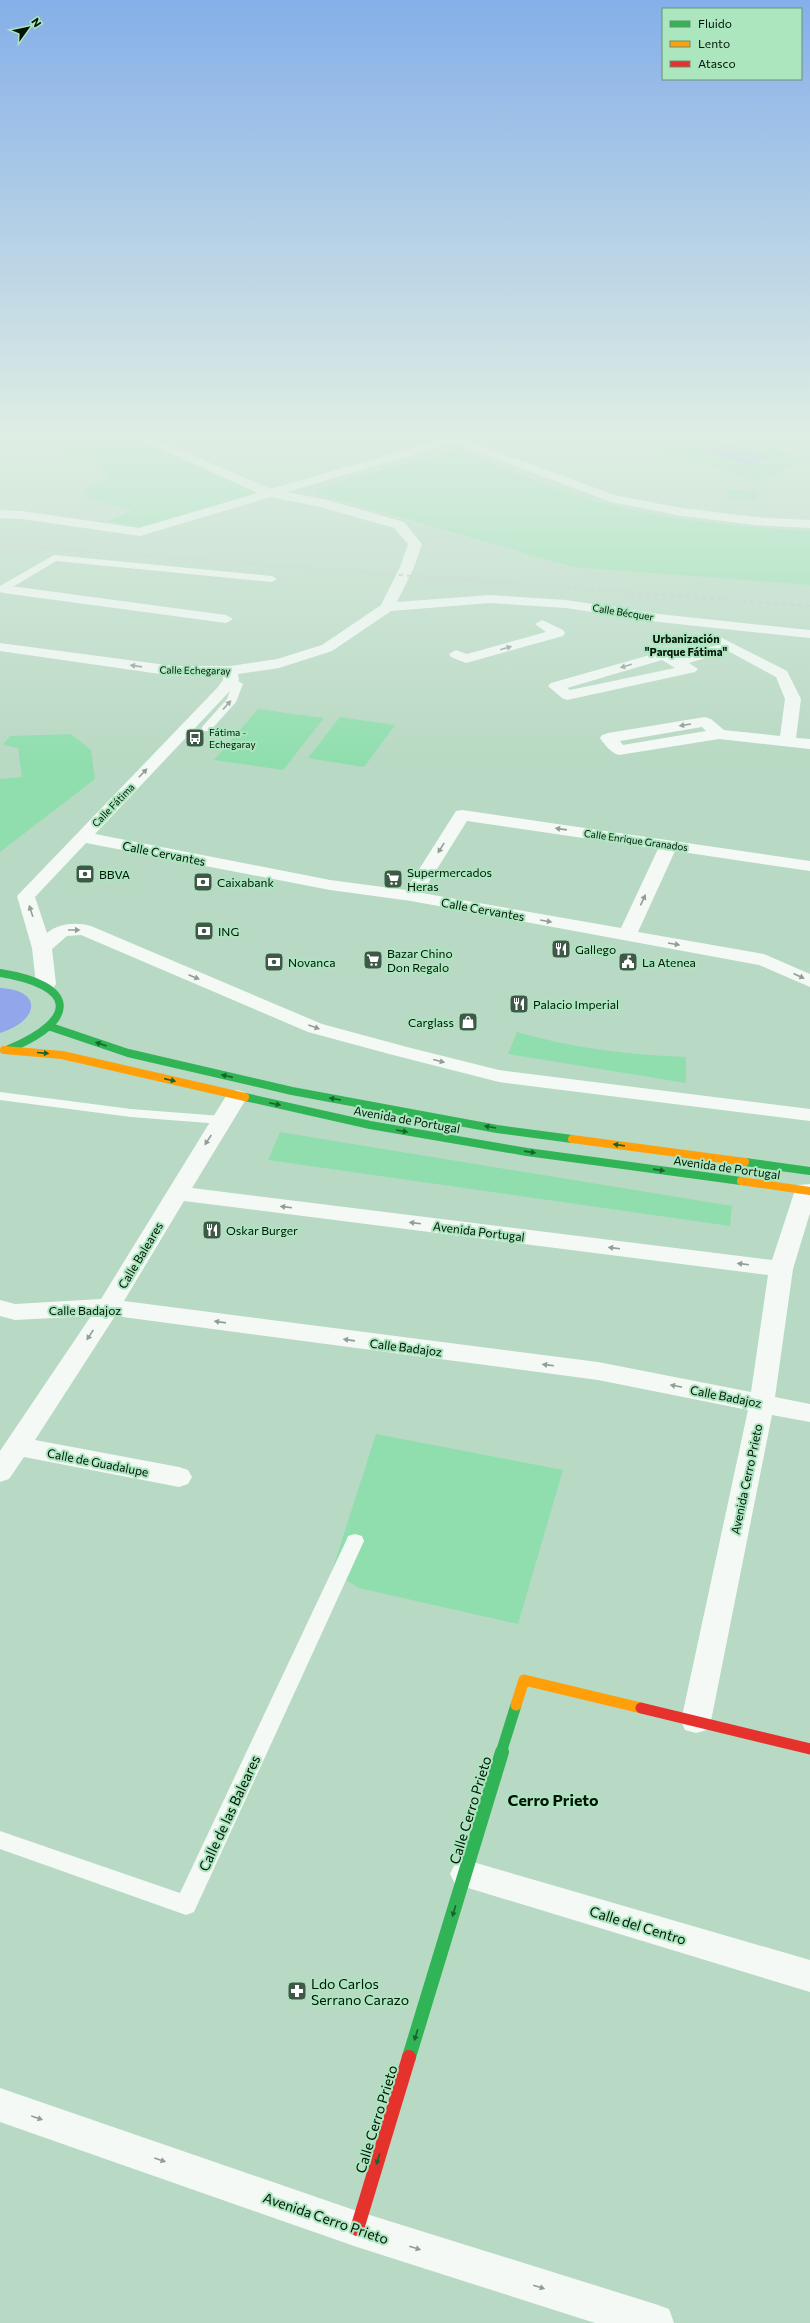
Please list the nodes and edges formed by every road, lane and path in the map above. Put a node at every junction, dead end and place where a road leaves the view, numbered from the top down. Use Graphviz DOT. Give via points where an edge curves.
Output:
graph roads {
  1 [pos="415,545"];
  2 [pos="272,579"];
  3 [pos="2,589"];
  4 [pos="566,604"];
  5 [pos="387,607"];
  6 [pos="658,618"];
  7 [pos="226,619"];
  8 [pos="542,624"];
  9 [pos="778,632"];
  10 [pos="810,634"];
  11 [pos="730,646"];
  12 [pos="0,647"];
  13 [pos="750,656"];
  14 [pos="676,662"];
  15 [pos="230,676"];
  16 [pos="206,730"];
  17 [pos="719,734"];
  18 [pos="787,741"];
  19 [pos="810,744"];
  20 [pos="82,837"];
  21 [pos="669,845"];
  22 [pos="810,866"];
  23 [pos="411,896"];
  24 [pos="627,935"];
  25 [pos="42,948"];
  26 [pos="0,973"];
  27 [pos="810,981"];
  28 [pos="46,984"];
  29 [pos="51,1027"];
  30 [pos="2,1050"];
  31 [pos="0,1096"];
  32 [pos="236,1096"];
  33 [pos="810,1115"];
  34 [pos="221,1120"];
  35 [pos="809,1184"];
  36 [pos="177,1193"];
  37 [pos="782,1269"];
  38 [pos="108,1307"];
  39 [pos="0,1308"];
  40 [pos="762,1403"];
  41 [pos="810,1413"];
  42 [pos="6,1461"];
  43 [pos="179,1477"];
  44 [pos="355,1542"];
  45 [pos="696,1721"];
  46 [pos="810,1749"];
  47 [pos="0,1840"];
  48 [pos="466,1874"];
  49 [pos="810,1976"];
  50 [pos="0,2105"];
  51 [pos="357,2229"];
  52 [pos="655,2323"];
  1 -- 5 [label="street, Calle Echegaray"];
  2 -- 3 [label="lane" via="54,558"];
  3 -- 7 [label="street"];
  4 -- 5 [label="street, Calle Bécquer" via="490,599"];
  4 -- 6 [label="street, Calle Bécquer"];
  4 -- 8 [label="street"];
  5 -- 15 [label="street, Calle Echegaray" via="327,648"];
  6 -- 9 [label="street, Calle Bécquer"];
  6 -- 11 [label="street" via="699,631"];
  8 -- 8 [label="street, one-way" via="472,648 456,654 466,659 558,633"];
  9 -- 10 [label="street, Calle Bécquer"];
  9 -- 13 [label="street" via="748,641 746,648"];
  11 -- 13 [label="street"];
  11 -- 14 [label="street"];
  15 -- 12 [label="street, Calle Echegaray, one-way" via="160,670"];
  13 -- 18 [label="street" via="782,674 788,685 793,699"];
  14 -- 14 [label="street, one-way" via="664,655 556,686 568,695 690,669"];
  16 -- 15 [label="lane, one-way" via="232,700 238,684"];
  20 -- 15 [label="street, Calle Fátima, one-way"];
  17 -- 17 [label="street, one-way" via="705,722 608,738 619,750"];
  17 -- 18 [label="street"];
  18 -- 19 [label="street"];
  20 -- 23 [label="street, Calle Cervantes" via="330,885"];
  25 -- 20 [label="street, Calle Fátima, one-way" via="26,896"];
  21 -- 22 [label="street, Calle Enrique Granados"];
  21 -- 23 [label="street, Calle Enrique Granados, one-way" via="462,815"];
  24 -- 21 [label="street, one-way"];
  23 -- 24 [label="street, Calle Cervantes, one-way"];
  24 -- 27 [label="street, Calle Cervantes, one-way" via="764,960"];
  25 -- 28 [label="street"];
  25 -- 33 [label="street, one-way" via="57,933 71,928 84,930 315,1028 499,1076"];
  26 -- 28 [label="main road" via="26,976"];
  28 -- 29 [label="main road" via="57,995 60,1007"];
  29 -- 30 [label="main road" via="25,1044"];
  35 -- 29 [label="main road, Avenida de Portugal, one-way" via="298,1092 128,1053"];
  30 -- 32 [label="main road, Avenida de Portugal, one-way" via="62,1055"];
  31 -- 34 [label="lane" via="131,1113"];
  32 -- 34 [label="street, Calle Baleares"];
  32 -- 35 [label="main road, Avenida de Portugal, one-way" via="370,1126 511,1149"];
  34 -- 36 [label="street, Calle Baleares, one-way"];
  35 -- 37 [label="street, Avenida Cerro Prieto"];
  37 -- 36 [label="street, Avenida Portugal, one-way"];
  36 -- 38 [label="street, Calle Baleares"];
  37 -- 40 [label="street, Avenida Cerro Prieto"];
  38 -- 39 [label="street, Calle Badajoz" via="15,1312"];
  40 -- 38 [label="street, Calle Badajoz, one-way" via="598,1371"];
  38 -- 42 [label="street, Calle Baleares, one-way" via="40,1414"];
  40 -- 41 [label="street, Calle Badajoz"];
  40 -- 45 [label="street, Avenida Cerro Prieto"];
  42 -- 43 [label="street, Calle de Guadalupe"];
  44 -- 47 [label="lane, Calle de las Baleares" via="186,1905"];
  45 -- 46 [label="main road, Calle Cerro Prieto"];
  45 -- 48 [label="main road, Calle Cerro Prieto" via="524,1680"];
  48 -- 49 [label="street, Calle del Centro"];
  48 -- 51 [label="main road, Calle Cerro Prieto, one-way"];
  50 -- 51 [label="street, Avenida Cerro Prieto, one-way"];
  51 -- 52 [label="street, Avenida Cerro Prieto, one-way"];
}
